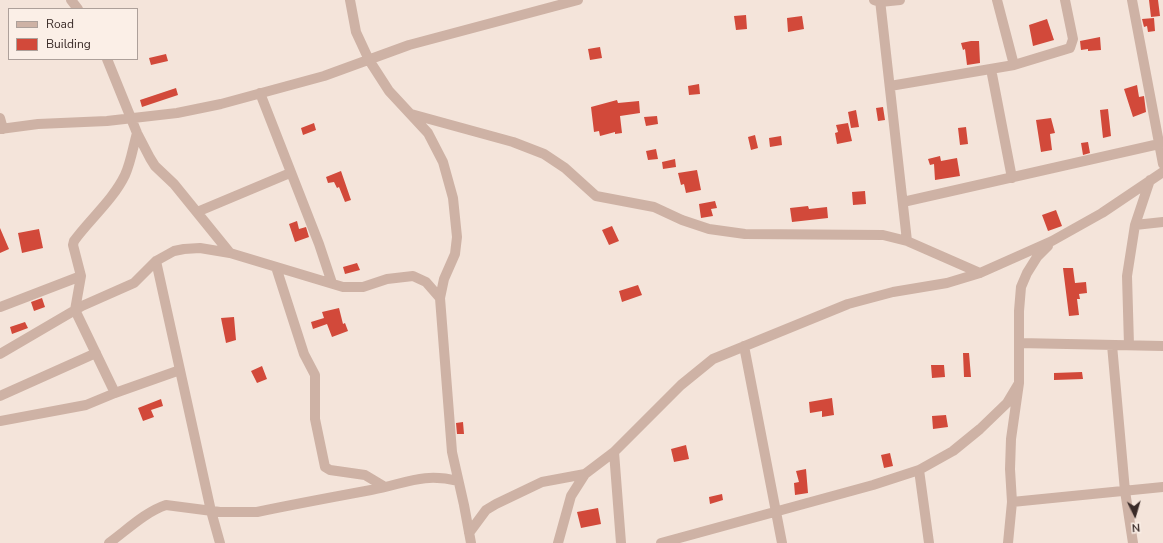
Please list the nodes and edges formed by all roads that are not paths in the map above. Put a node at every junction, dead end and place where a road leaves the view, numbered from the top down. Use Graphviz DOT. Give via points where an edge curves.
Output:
graph roads {
  1 [pos="71,0"];
  2 [pos="350,0"];
  3 [pos="578,0"];
  4 [pos="900,0"];
  5 [pos="997,0"];
  6 [pos="1065,0"];
  7 [pos="1132,0"];
  8 [pos="878,1"];
  9 [pos="77,8"];
  10 [pos="107,60"];
  11 [pos="369,60"];
  12 [pos="1014,65"];
  13 [pos="991,69"];
  14 [pos="890,86"];
  15 [pos="260,93"];
  16 [pos="411,114"];
  17 [pos="0,118"];
  18 [pos="130,118"];
  19 [pos="2,129"];
  20 [pos="137,133"];
  21 [pos="1159,144"];
  22 [pos="1163,164"];
  23 [pos="1163,172"];
  24 [pos="290,173"];
  25 [pos="1012,178"];
  26 [pos="1150,180"];
  27 [pos="903,202"];
  28 [pos="197,212"];
  29 [pos="1163,222"];
  30 [pos="1135,225"];
  31 [pos="907,241"];
  32 [pos="1052,241"];
  33 [pos="230,253"];
  34 [pos="156,261"];
  35 [pos="276,267"];
  36 [pos="980,273"];
  37 [pos="81,276"];
  38 [pos="332,283"];
  39 [pos="440,298"];
  40 [pos="0,307"];
  41 [pos="75,310"];
  42 [pos="1019,343"];
  43 [pos="1112,345"];
  44 [pos="1129,345"];
  45 [pos="744,346"];
  46 [pos="1163,346"];
  47 [pos="96,353"];
  48 [pos="0,354"];
  49 [pos="180,370"];
  50 [pos="1019,383"];
  51 [pos="115,393"];
  52 [pos="0,396"];
  53 [pos="0,421"];
  54 [pos="614,452"];
  55 [pos="919,470"];
  56 [pos="585,474"];
  57 [pos="458,481"];
  58 [pos="385,487"];
  59 [pos="1163,487"];
  60 [pos="1125,491"];
  61 [pos="1012,502"];
  62 [pos="211,511"];
  63 [pos="776,512"];
  64 [pos="469,533"];
  65 [pos="109,543"];
  66 [pos="220,543"];
  67 [pos="471,543"];
  68 [pos="558,543"];
  69 [pos="621,543"];
  70 [pos="661,543"];
  71 [pos="782,543"];
  72 [pos="929,543"];
  73 [pos="1008,543"];
  74 [pos="1133,543"];
  1 -- 9 [label="street"];
  2 -- 11 [label="street" via="356,32"];
  3 -- 11 [label="street" via="409,45"];
  4 -- 8 [label="street"];
  5 -- 12 [label="street"];
  6 -- 12 [label="street" via="1073,39 1070,48"];
  7 -- 21 [label="street"];
  8 -- 14 [label="street"];
  10 -- 18 [label="street"];
  11 -- 15 [label="street" via="324,76"];
  11 -- 16 [label="street" via="389,91"];
  12 -- 13 [label="street"];
  13 -- 14 [label="street"];
  13 -- 25 [label="street"];
  14 -- 27 [label="street"];
  15 -- 18 [label="street" via="177,113"];
  15 -- 24 [label="street"];
  16 -- 31 [label="street" via="513,142 565,168 596,196 654,207 709,229 745,234 883,235"];
  16 -- 39 [label="street" via="428,133 443,162 453,198 457,237 455,254 444,279"];
  17 -- 19 [label="street"];
  18 -- 19 [label="street"];
  18 -- 20 [label="street"];
  20 -- 28 [label="street" via="155,166"];
  20 -- 37 [label="street" via="124,177 112,196 74,241 73,249"];
  21 -- 22 [label="street"];
  21 -- 25 [label="street"];
  23 -- 26 [label="street"];
  24 -- 28 [label="street"];
  24 -- 38 [label="street"];
  25 -- 27 [label="street"];
  26 -- 30 [label="street"];
  26 -- 32 [label="street"];
  27 -- 31 [label="street"];
  28 -- 33 [label="street"];
  29 -- 30 [label="street"];
  30 -- 44 [label="street" via="1127,276"];
  31 -- 36 [label="street"];
  32 -- 36 [label="street"];
  32 -- 42 [label="street" via="1036,257 1021,287"];
  33 -- 34 [label="street" via="200,248 184,249 174,251"];
  33 -- 35 [label="street"];
  34 -- 41 [label="street" via="134,283"];
  34 -- 49 [label="street"];
  35 -- 38 [label="street"];
  35 -- 58 [label="street" via="304,354 315,374 314,412 326,466 330,470 365,475"];
  36 -- 45 [label="street" via="947,283 893,292 848,304"];
  37 -- 40 [label="street"];
  37 -- 41 [label="street"];
  38 -- 39 [label="street" via="343,287 363,287 387,279 413,276 426,282"];
  39 -- 57 [label="street" via="452,452"];
  41 -- 47 [label="street"];
  41 -- 48 [label="street"];
  42 -- 43 [label="street"];
  42 -- 50 [label="street"];
  43 -- 44 [label="street"];
  43 -- 60 [label="street"];
  44 -- 46 [label="street"];
  45 -- 54 [label="street" via="713,359 681,385"];
  45 -- 63 [label="street"];
  47 -- 51 [label="street"];
  47 -- 52 [label="street"];
  49 -- 51 [label="street"];
  49 -- 62 [label="street"];
  50 -- 55 [label="street" via="1007,403 980,429 953,451"];
  50 -- 61 [label="street" via="1011,439"];
  51 -- 53 [label="street" via="86,405"];
  54 -- 56 [label="street"];
  54 -- 69 [label="street"];
  55 -- 63 [label="street"];
  55 -- 72 [label="street"];
  56 -- 64 [label="street" via="542,482 496,504 486,510"];
  56 -- 68 [label="street" via="571,496"];
  57 -- 58 [label="street" via="441,477 422,477"];
  57 -- 64 [label="street"];
  58 -- 62 [label="street" via="257,512"];
  59 -- 60 [label="street"];
  60 -- 61 [label="street"];
  60 -- 74 [label="street"];
  61 -- 73 [label="street"];
  62 -- 65 [label="street" via="179,506 162,507"];
  62 -- 66 [label="street"];
  63 -- 70 [label="street"];
  63 -- 71 [label="street"];
  64 -- 67 [label="street"];
}
